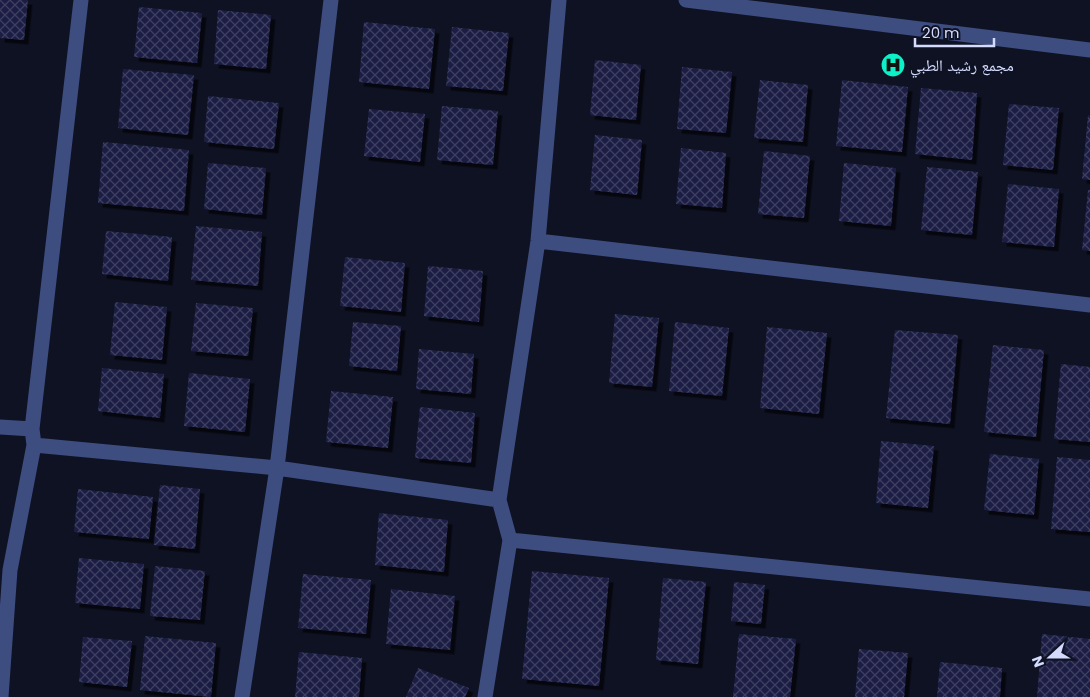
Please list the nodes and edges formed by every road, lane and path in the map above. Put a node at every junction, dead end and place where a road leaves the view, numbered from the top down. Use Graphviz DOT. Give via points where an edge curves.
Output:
graph roads {
  1 [pos="81,0"];
  2 [pos="331,0"];
  3 [pos="559,0"];
  4 [pos="686,0"];
  5 [pos="799,7"];
  6 [pos="1090,50"];
  7 [pos="538,241"];
  8 [pos="1090,305"];
  9 [pos="0,427"];
  10 [pos="32,430"];
  11 [pos="34,445"];
  12 [pos="277,468"];
  13 [pos="499,500"];
  14 [pos="510,540"];
  15 [pos="5,570"];
  16 [pos="1090,599"];
  17 [pos="1,697"];
  18 [pos="242,697"];
  19 [pos="484,697"];
  1 -- 10 [label="street"];
  2 -- 12 [label="street"];
  3 -- 7 [label="street"];
  4 -- 5 [label="street"];
  5 -- 6 [label="street"];
  7 -- 8 [label="street"];
  7 -- 13 [label="street"];
  9 -- 10 [label="street"];
  10 -- 11 [label="street"];
  11 -- 12 [label="street"];
  11 -- 15 [label="street"];
  12 -- 13 [label="street"];
  12 -- 18 [label="street"];
  13 -- 14 [label="street"];
  14 -- 16 [label="street"];
  14 -- 19 [label="street"];
  15 -- 17 [label="street"];
}
